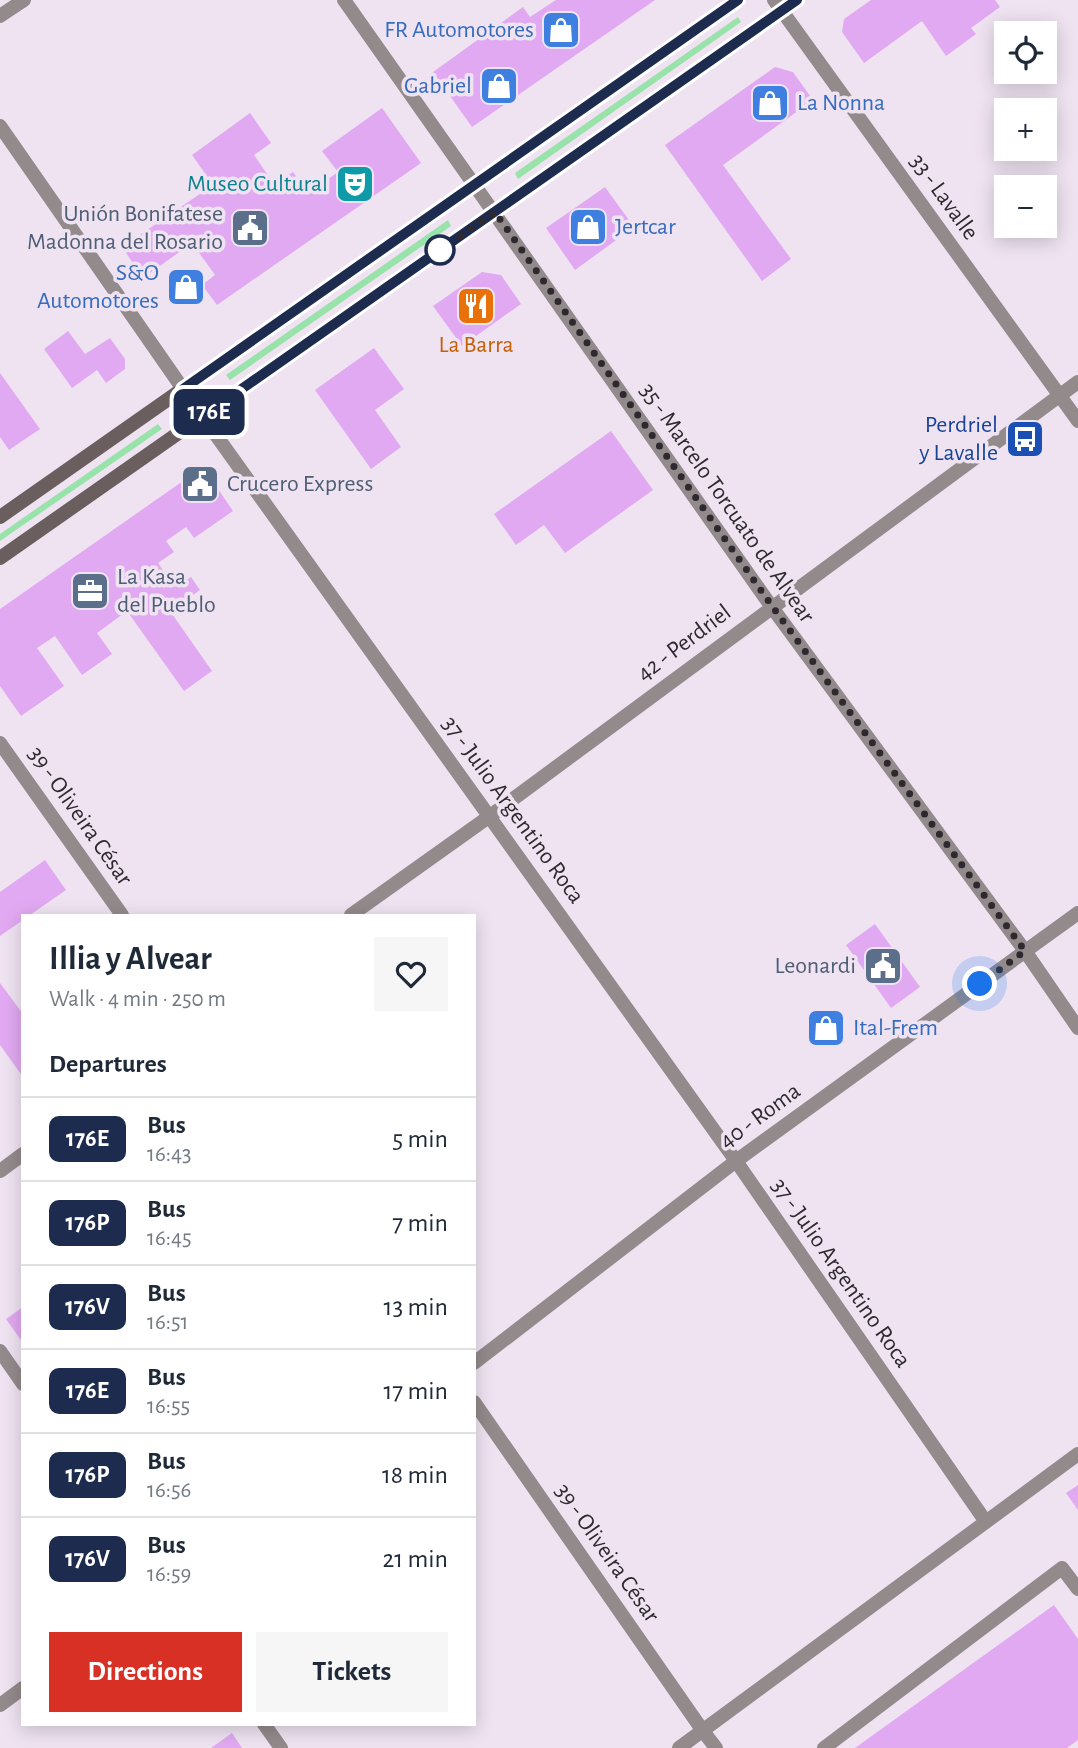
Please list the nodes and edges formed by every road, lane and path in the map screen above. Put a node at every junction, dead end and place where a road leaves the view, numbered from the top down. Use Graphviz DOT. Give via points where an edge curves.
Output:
graph roads {
  1 [pos="24,0"];
  2 [pos="344,0"];
  3 [pos="738,0"];
  4 [pos="797,0"];
  5 [pos="778,5"];
  6 [pos="0,16"];
  7 [pos="0,126"];
  8 [pos="476,184"];
  9 [pos="495,212"];
  10 [pos="1078,382"];
  11 [pos="183,389"];
  12 [pos="1060,396"];
  13 [pos="203,416"];
  14 [pos="1078,421"];
  15 [pos="0,517"];
  16 [pos="0,558"];
  17 [pos="772,606"];
  18 [pos="0,743"];
  19 [pos="490,816"];
  20 [pos="1078,913"];
  21 [pos="121,914"];
  22 [pos="352,914"];
  23 [pos="1025,951"];
  24 [pos="1078,1028"];
  25 [pos="21,1155"];
  26 [pos="736,1161"];
  27 [pos="0,1171"];
  28 [pos="0,1351"];
  29 [pos="476,1361"];
  30 [pos="21,1381"];
  31 [pos="476,1405"];
  32 [pos="1078,1454"];
  33 [pos="986,1522"];
  34 [pos="1078,1589"];
  35 [pos="21,1689"];
  36 [pos="0,1705"];
  37 [pos="265,1726"];
  38 [pos="704,1731"];
  39 [pos="281,1748"];
  40 [pos="679,1748"];
  41 [pos="716,1748"];
  42 [pos="824,1748"];
  1 -- 6 [label="street"];
  2 -- 8 [label="street, 35 - Marcelo Torcuato de Alvear"];
  3 -- 8 [label="main road"];
  4 -- 5 [label="main road"];
  5 -- 9 [label="main road"];
  5 -- 12 [label="street, 33 - Lavalle"];
  7 -- 11 [label="street, 37 - Julio Argentino Roca"];
  8 -- 9 [label="street, 35 - Marcelo Torcuato de Alvear"];
  8 -- 11 [label="main road"];
  9 -- 13 [label="main road"];
  9 -- 17 [label="street, 35 - Marcelo Torcuato de Alvear"];
  10 -- 12 [label="street, 42 - Perdriel"];
  11 -- 13 [label="street, 37 - Julio Argentino Roca"];
  11 -- 15 [label="main road"];
  12 -- 14 [label="street, 33 - Lavalle"];
  12 -- 17 [label="street, 42 - Perdriel"];
  13 -- 16 [label="main road"];
  13 -- 19 [label="street, 37 - Julio Argentino Roca"];
  17 -- 19 [label="street, 42 - Perdriel"];
  17 -- 23 [label="street, 35 - Marcelo Torcuato de Alvear"];
  18 -- 21 [label="street, 39 - Oliveira César"];
  19 -- 22 [label="street, 42 - Perdriel"];
  19 -- 26 [label="street, 37 - Julio Argentino Roca"];
  20 -- 23 [label="street, 40 - Roma"];
  23 -- 24 [label="street, 35 - Marcelo Torcuato de Alvear"];
  23 -- 26 [label="street, 40 - Roma"];
  25 -- 27 [label="street"];
  26 -- 29 [label="street, 40 - Roma"];
  26 -- 33 [label="street, 37 - Julio Argentino Roca"];
  28 -- 30 [label="street"];
  31 -- 38 [label="street, 39 - Oliveira César"];
  32 -- 33 [label="street"];
  33 -- 38 [label="street"];
  34 -- 42 [label="street" via="1062,1568"];
  35 -- 36 [label="street"];
  37 -- 39 [label="street"];
  38 -- 40 [label="street"];
  38 -- 41 [label="street, 39 - Oliveira César"];
}
